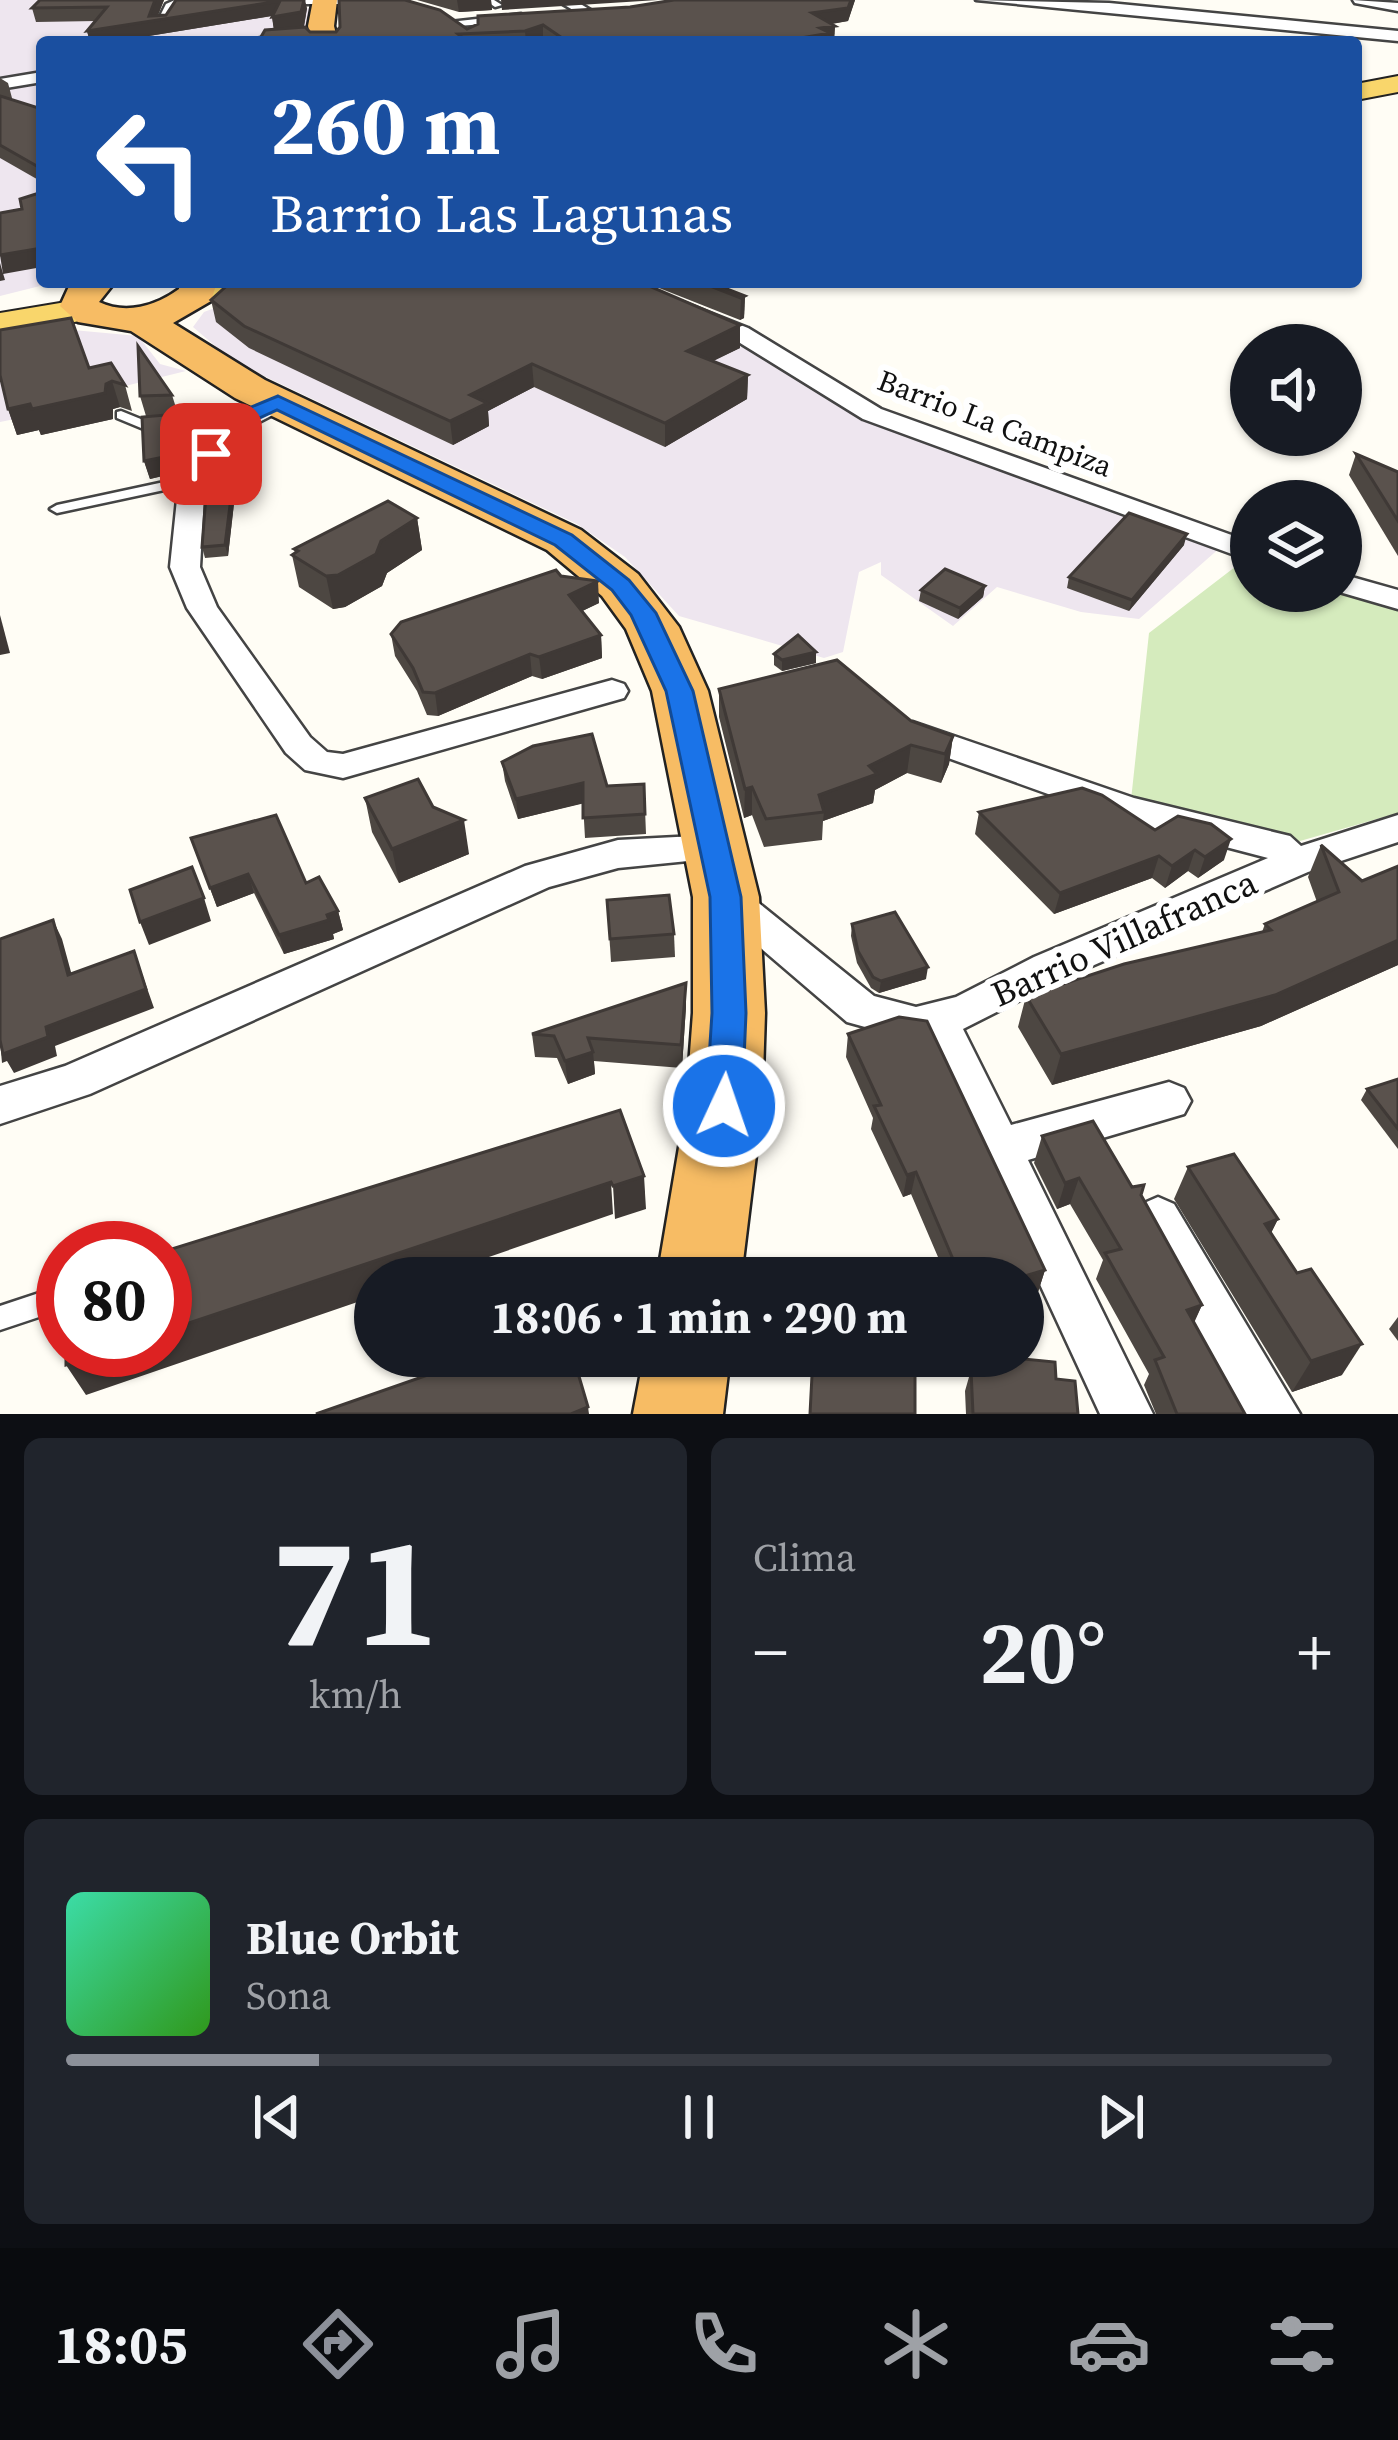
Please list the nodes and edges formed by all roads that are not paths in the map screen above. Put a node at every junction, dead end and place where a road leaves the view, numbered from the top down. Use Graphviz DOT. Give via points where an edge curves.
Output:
graph roads {
  1 [pos="187,0"];
  2 [pos="213,0"];
  3 [pos="325,0"];
  4 [pos="354,0"];
  5 [pos="983,0"];
  6 [pos="1360,0"];
  7 [pos="524,2"];
  8 [pos="493,3"];
  9 [pos="1398,7"];
  10 [pos="555,11"];
  11 [pos="597,14"];
  12 [pos="444,17"];
  13 [pos="160,22"];
  14 [pos="323,36"];
  15 [pos="473,36"];
  16 [pos="1398,37"];
  17 [pos="36,78"];
  18 [pos="1398,81"];
  19 [pos="0,84"];
  20 [pos="1362,87"];
  21 [pos="628,288"];
  22 [pos="86,298"];
  23 [pos="186,305"];
  24 [pos="0,320"];
  25 [pos="260,410"];
  26 [pos="121,416"];
  27 [pos="193,480"];
  28 [pos="57,509"];
  29 [pos="1230,545"];
  30 [pos="1362,589"];
  31 [pos="1398,600"];
  32 [pos="612,691"];
  33 [pos="888,710"];
  34 [pos="1398,828"];
  35 [pos="1295,862"];
  36 [pos="720,872"];
  37 [pos="938,1020"];
  38 [pos="1169,1101"];
  39 [pos="0,1105"];
  40 [pos="999,1148"];
  41 [pos="1158,1219"];
  42 [pos="702,1257"];
  43 [pos="36,1306"];
  44 [pos="0,1318"];
  45 [pos="684,1377"];
  46 [pos="678,1414"];
  47 [pos="1127,1414"];
  48 [pos="1274,1414"];
  1 -- 13 [label="street"];
  2 -- 3 [label="street"];
  3 -- 4 [label="street"];
  3 -- 14 [label="highway"];
  5 -- 16 [label="street"];
  6 -- 9 [label="street"];
  7 -- 8 [label="street"];
  8 -- 12 [label="street"];
  10 -- 11 [label="street"];
  10 -- 12 [label="street"];
  12 -- 15 [label="street"];
  17 -- 19 [label="street"];
  18 -- 20 [label="main road"];
  21 -- 29 [label="street, Barrio La Campiza" via="740,332 872,415"];
  22 -- 23 [label="highway" via="105,318"];
  22 -- 24 [label="main road"];
  23 -- 25 [label="highway" via="224,375"];
  25 -- 26 [label="lane" via="146,426"];
  25 -- 27 [label="street" via="229,428"];
  25 -- 36 [label="highway" via="530,522 620,585 703,705"];
  27 -- 28 [label="lane"];
  27 -- 32 [label="street" via="185,553 191,585 316,762 343,766"];
  30 -- 31 [label="street"];
  33 -- 35 [label="street, Barrio Villafranca" via="922,738 1128,809 1277,845"];
  34 -- 35 [label="street"];
  35 -- 37 [label="street, Barrio Villafranca"];
  36 -- 37 [label="street, Barrio Villafranca" via="787,953 862,1010 916,1024"];
  36 -- 39 [label="street" via="619,854 538,876 75,1081"];
  36 -- 42 [label="highway" via="729,1013"];
  37 -- 40 [label="street"];
  38 -- 40 [label="street"];
  40 -- 47 [label="street"];
  41 -- 48 [label="street"];
  43 -- 44 [label="lane"];
  45 -- 46 [label="highway"];
}
